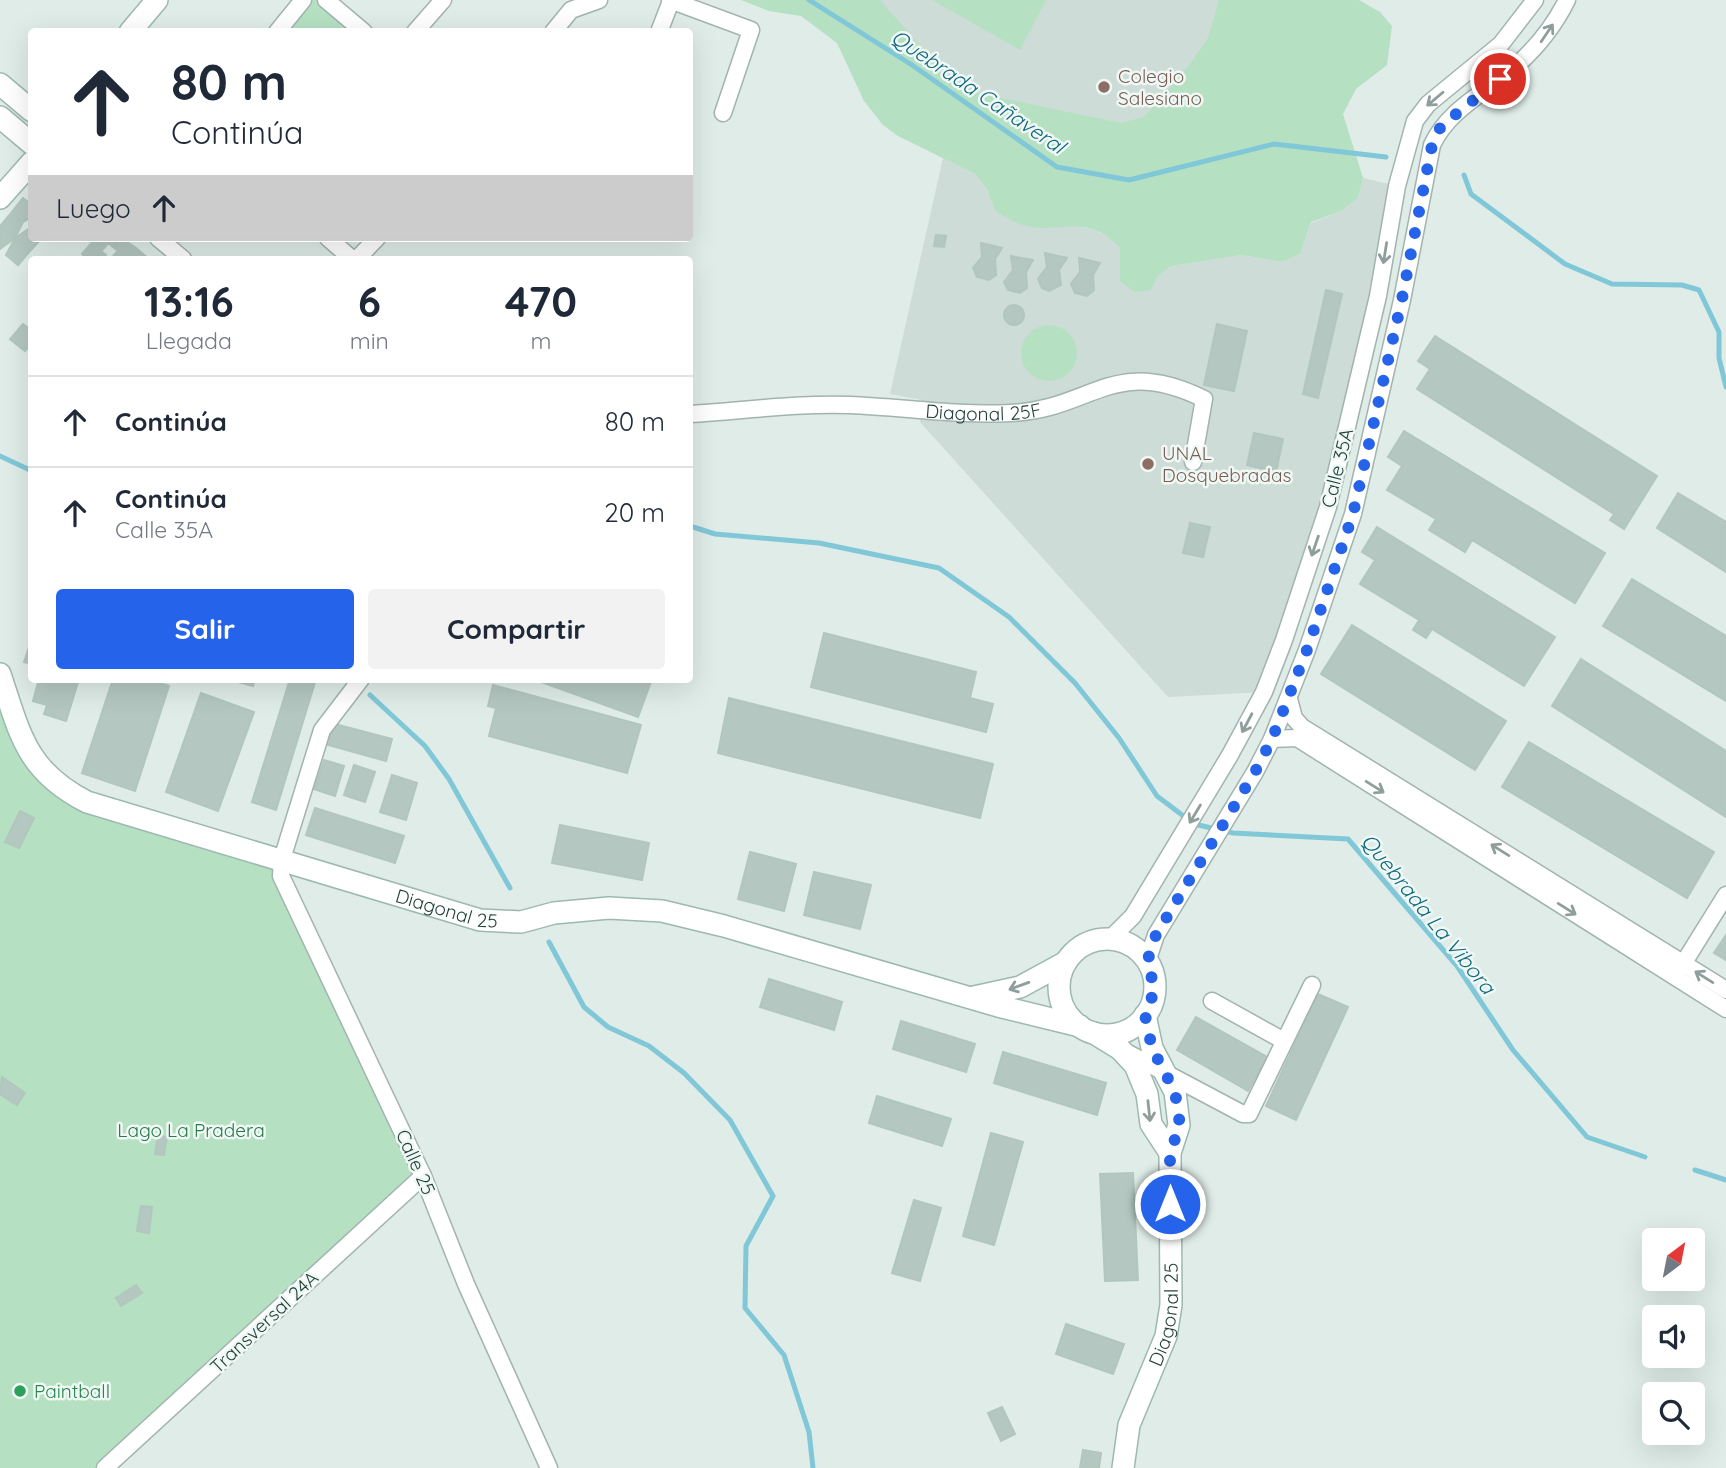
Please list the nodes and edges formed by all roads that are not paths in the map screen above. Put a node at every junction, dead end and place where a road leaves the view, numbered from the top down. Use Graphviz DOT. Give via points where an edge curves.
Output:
graph roads {
  1 [pos="157,0"];
  2 [pos="303,0"];
  3 [pos="326,0"];
  4 [pos="443,0"];
  5 [pos="599,0"];
  6 [pos="671,0"];
  7 [pos="1535,0"];
  8 [pos="1567,0"];
  9 [pos="133,28"];
  10 [pos="280,28"];
  11 [pos="358,28"];
  12 [pos="418,28"];
  13 [pos="556,28"];
  14 [pos="660,28"];
  15 [pos="0,84"];
  16 [pos="28,108"];
  17 [pos="723,113"];
  18 [pos="0,117"];
  19 [pos="28,141"];
  20 [pos="28,166"];
  21 [pos="0,198"];
  22 [pos="163,242"];
  23 [pos="333,242"];
  24 [pos="373,242"];
  25 [pos="179,256"];
  26 [pos="350,256"];
  27 [pos="357,256"];
  28 [pos="1378,296"];
  29 [pos="1402,299"];
  30 [pos="693,414"];
  31 [pos="1193,462"];
  32 [pos="0,674"];
  33 [pos="358,683"];
  34 [pos="1289,699"];
  35 [pos="1272,739"];
  36 [pos="282,859"];
  37 [pos="1726,895"];
  38 [pos="1110,939"];
  39 [pos="1066,962"];
  40 [pos="1147,962"];
  41 [pos="1679,970"];
  42 [pos="1312,985"];
  43 [pos="1726,990"];
  44 [pos="968,998"];
  45 [pos="1212,1001"];
  46 [pos="1726,1009"];
  47 [pos="1145,1015"];
  48 [pos="1086,1029"];
  49 [pos="1284,1041"];
  50 [pos="1120,1049"];
  51 [pos="1161,1068"];
  52 [pos="1170,1153"];
  53 [pos="423,1176"];
  54 [pos="105,1468"];
  55 [pos="549,1468"];
  56 [pos="1123,1468"];
  1 -- 9 [label="street"];
  2 -- 10 [label="street"];
  3 -- 11 [label="street"];
  4 -- 12 [label="street"];
  5 -- 13 [label="street" via="570,10"];
  6 -- 14 [label="street"];
  6 -- 17 [label="street" via="751,30"];
  7 -- 28 [label="street, Calle 35A, one-way" via="1501,44 1428,104 1415,121 1397,186"];
  29 -- 8 [label="street, Calle 35A, one-way" via="1432,145 1441,126 1541,42"];
  15 -- 16 [label="street"];
  18 -- 19 [label="street"];
  20 -- 21 [label="street"];
  22 -- 25 [label="street"];
  23 -- 26 [label="street"];
  24 -- 27 [label="street"];
  28 -- 29 [label="street"];
  28 -- 38 [label="street, Calle 35A, one-way" via="1328,506 1264,692 1133,916"];
  29 -- 34 [label="street, Calle 35A" via="1353,514"];
  30 -- 31 [label="street, Diagonal 25F" via="849,405 1010,413 1054,405 1122,381 1155,382 1204,399"];
  32 -- 36 [label="street, Diagonal 25" via="23,742 52,782 87,802"];
  33 -- 36 [label="street" via="322,730"];
  34 -- 35 [label="street, Calle 35A"];
  41 -- 34 [label="street, one-way" via="1302,727 1294,719"];
  35 -- 40 [label="street, Calle 35A" via="1156,935"];
  35 -- 41 [label="street, one-way" via="1297,738"];
  36 -- 44 [label="street, Diagonal 25" via="480,919 530,920 609,908 662,911"];
  36 -- 53 [label="street, Calle 25" via="281,876"];
  37 -- 41 [label="street"];
  38 -- 39 [label="street" via="1085,944"];
  38 -- 40 [label="street" via="1125,942"];
  39 -- 44 [label="street, Diagonal 25, one-way" via="1020,987"];
  39 -- 48 [label="street" via="1059,989 1062,1003"];
  40 -- 47 [label="street" via="1155,989"];
  43 -- 41 [label="street, one-way"];
  41 -- 46 [label="street"];
  42 -- 49 [label="street"];
  44 -- 48 [label="street, Diagonal 25"];
  45 -- 49 [label="street"];
  47 -- 48 [label="street" via="1122,1032 1107,1035"];
  47 -- 51 [label="street, Diagonal 25"];
  48 -- 50 [label="street, Diagonal 25"];
  49 -- 51 [label="street" via="1250,1114"];
  50 -- 51 [label="street"];
  50 -- 52 [label="street, Diagonal 25, one-way" via="1135,1065 1147,1094 1150,1124"];
  51 -- 52 [label="street, Diagonal 25" via="1175,1092 1180,1125"];
  52 -- 56 [label="street, Diagonal 25" via="1171,1306 1168,1326 1129,1425"];
  53 -- 54 [label="street, Transversal 24A"];
  53 -- 55 [label="street, Calle 25"];
}
